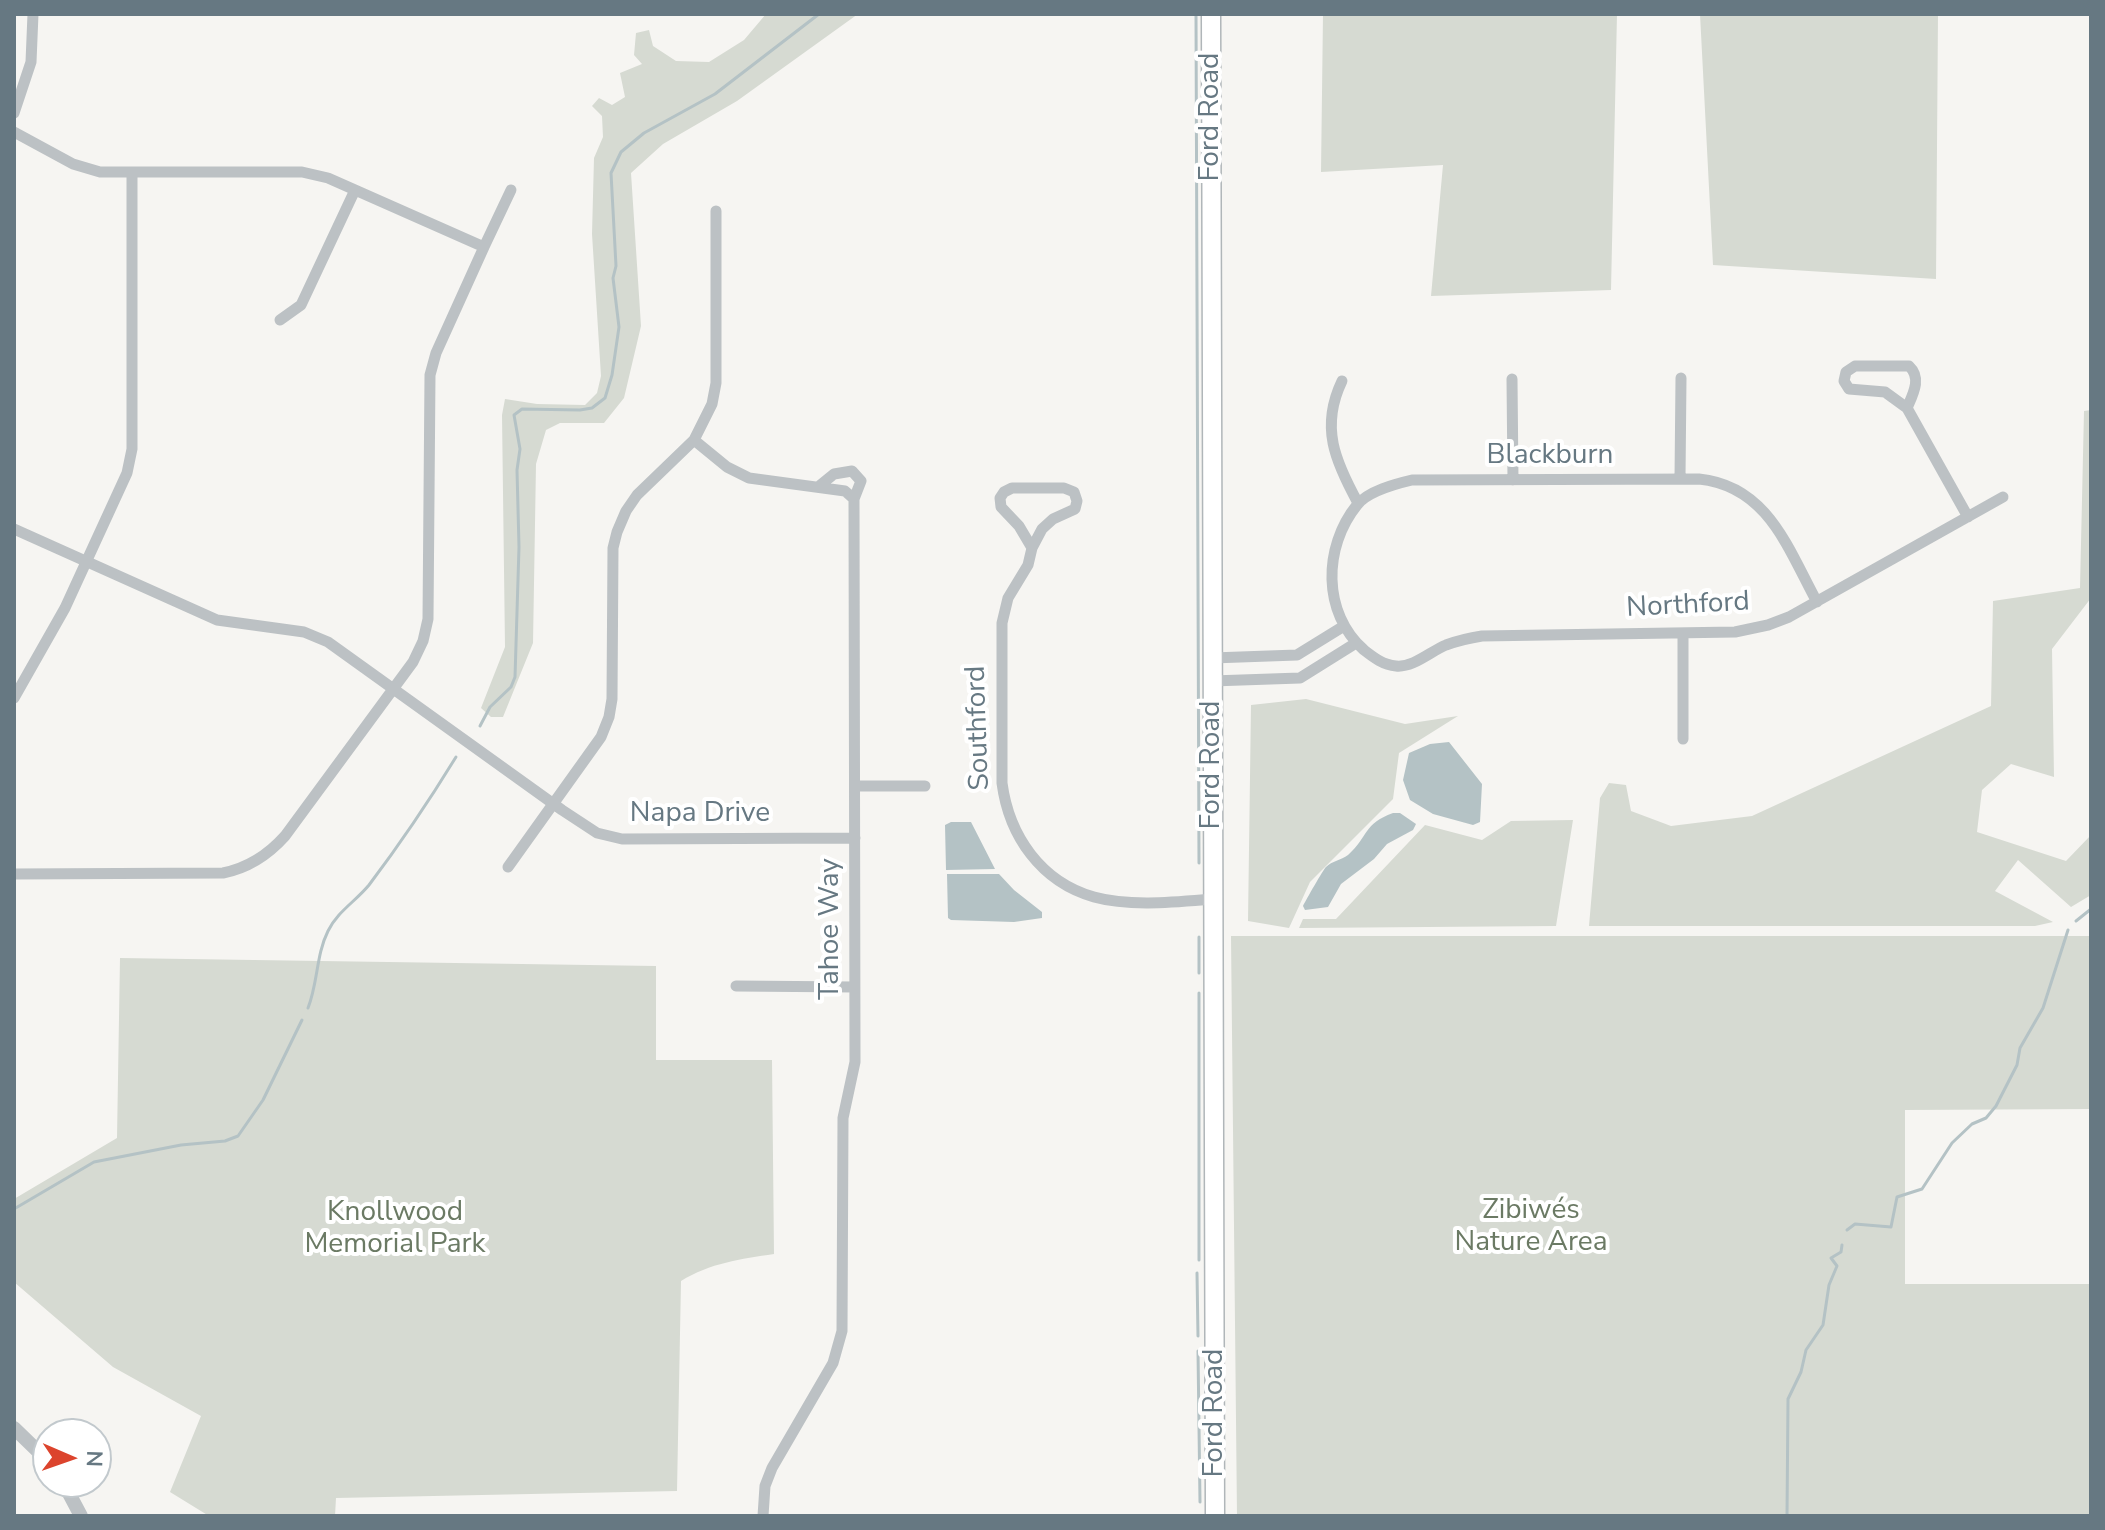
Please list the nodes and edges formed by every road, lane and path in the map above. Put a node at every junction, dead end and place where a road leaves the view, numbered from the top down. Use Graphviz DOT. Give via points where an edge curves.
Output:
graph roads {
  1 [pos="33,14"];
  2 [pos="1211,14"];
  3 [pos="14,113"];
  4 [pos="14,132"];
  5 [pos="132,172"];
  6 [pos="355,190"];
  7 [pos="511,190"];
  8 [pos="716,211"];
  9 [pos="484,247"];
  10 [pos="280,320"];
  11 [pos="1681,378"];
  12 [pos="1512,379"];
  13 [pos="1342,381"];
  14 [pos="1907,408"];
  15 [pos="694,440"];
  16 [pos="1680,478"];
  17 [pos="1513,480"];
  18 [pos="818,487"];
  19 [pos="2003,497"];
  20 [pos="854,499"];
  21 [pos="1358,503"];
  22 [pos="1968,517"];
  23 [pos="14,529"];
  24 [pos="1032,548"];
  25 [pos="87,562"];
  26 [pos="1817,602"];
  27 [pos="1344,626"];
  28 [pos="1683,634"];
  29 [pos="1356,643"];
  30 [pos="1212,658"];
  31 [pos="1212,681"];
  32 [pos="393,688"];
  33 [pos="14,698"];
  34 [pos="1683,739"];
  35 [pos="855,786"];
  36 [pos="925,786"];
  37 [pos="552,804"];
  38 [pos="855,838"];
  39 [pos="508,867"];
  40 [pos="14,874"];
  41 [pos="1213,899"];
  42 [pos="736,986"];
  43 [pos="854,987"];
  44 [pos="14,1428"];
  45 [pos="32,1445"];
  46 [pos="71,1498"];
  47 [pos="81,1516"];
  48 [pos="763,1516"];
  49 [pos="1215,1516"];
  1 -- 3 [label="street" via="31,62"];
  2 -- 30 [label="main road, Ford Road"];
  4 -- 5 [label="street" via="85,169"];
  5 -- 6 [label="street" via="302,172"];
  5 -- 25 [label="street" via="132,449 127,473"];
  6 -- 9 [label="street"];
  6 -- 10 [label="street" via="301,305"];
  7 -- 9 [label="street"];
  8 -- 15 [label="street" via="716,383"];
  9 -- 32 [label="street" via="431,368 428,619 420,652"];
  11 -- 16 [label="street"];
  12 -- 17 [label="street"];
  13 -- 21 [label="street" via="1330,428 1339,468"];
  14 -- 14 [label="street" via="1917,378 1909,366 1855,366 1846,372 1849,389 1885,392"];
  14 -- 22 [label="street"];
  15 -- 18 [label="street" via="749,478"];
  15 -- 37 [label="street" via="637,495 617,532 609,717 601,737"];
  16 -- 17 [label="street, Blackburn"];
  16 -- 26 [label="street, Blackburn" via="1719,482 1750,498 1780,532"];
  17 -- 21 [label="street, Blackburn" via="1412,480"];
  18 -- 20 [label="street" via="845,491"];
  18 -- 20 [label="street, Tahoe Way" via="834,474 852,471 861,481"];
  19 -- 22 [label="street, Northford"];
  20 -- 35 [label="street, Tahoe Way"];
  21 -- 27 [label="street" via="1332,563 1333,595"];
  22 -- 26 [label="street, Northford"];
  23 -- 25 [label="street, Napa Drive"];
  24 -- 24 [label="street, Southford" via="1046,524 1075,509 1074,492 1004,492 1001,507"];
  24 -- 41 [label="street, Southford" via="1002,623 1002,783 1017,835 1045,871 1095,897"];
  25 -- 32 [label="street, Napa Drive" via="217,620 315,636"];
  25 -- 33 [label="street"];
  26 -- 28 [label="street, Northford" via="1758,628"];
  27 -- 29 [label="street, Northford"];
  27 -- 30 [label="street" via="1297,655"];
  28 -- 29 [label="street, Northford" via="1482,636 1397,667 1375,660"];
  28 -- 34 [label="street"];
  29 -- 31 [label="street" via="1300,678"];
  30 -- 31 [label="main road, Ford Road"];
  31 -- 41 [label="main road, Ford Road"];
  32 -- 37 [label="street, Napa Drive"];
  32 -- 40 [label="street" via="285,836 246,866 213,873"];
  35 -- 36 [label="street"];
  35 -- 38 [label="street, Tahoe Way"];
  37 -- 38 [label="street, Napa Drive" via="597,833 622,839"];
  37 -- 39 [label="street"];
  38 -- 43 [label="street, Tahoe Way"];
  41 -- 49 [label="main road, Ford Road"];
  42 -- 43 [label="street"];
  43 -- 48 [label="street, Tahoe Way" via="855,1062 843,1118 840,1342 772,1468"];
  44 -- 45 [label="street"];
  46 -- 47 [label="street"];
}
